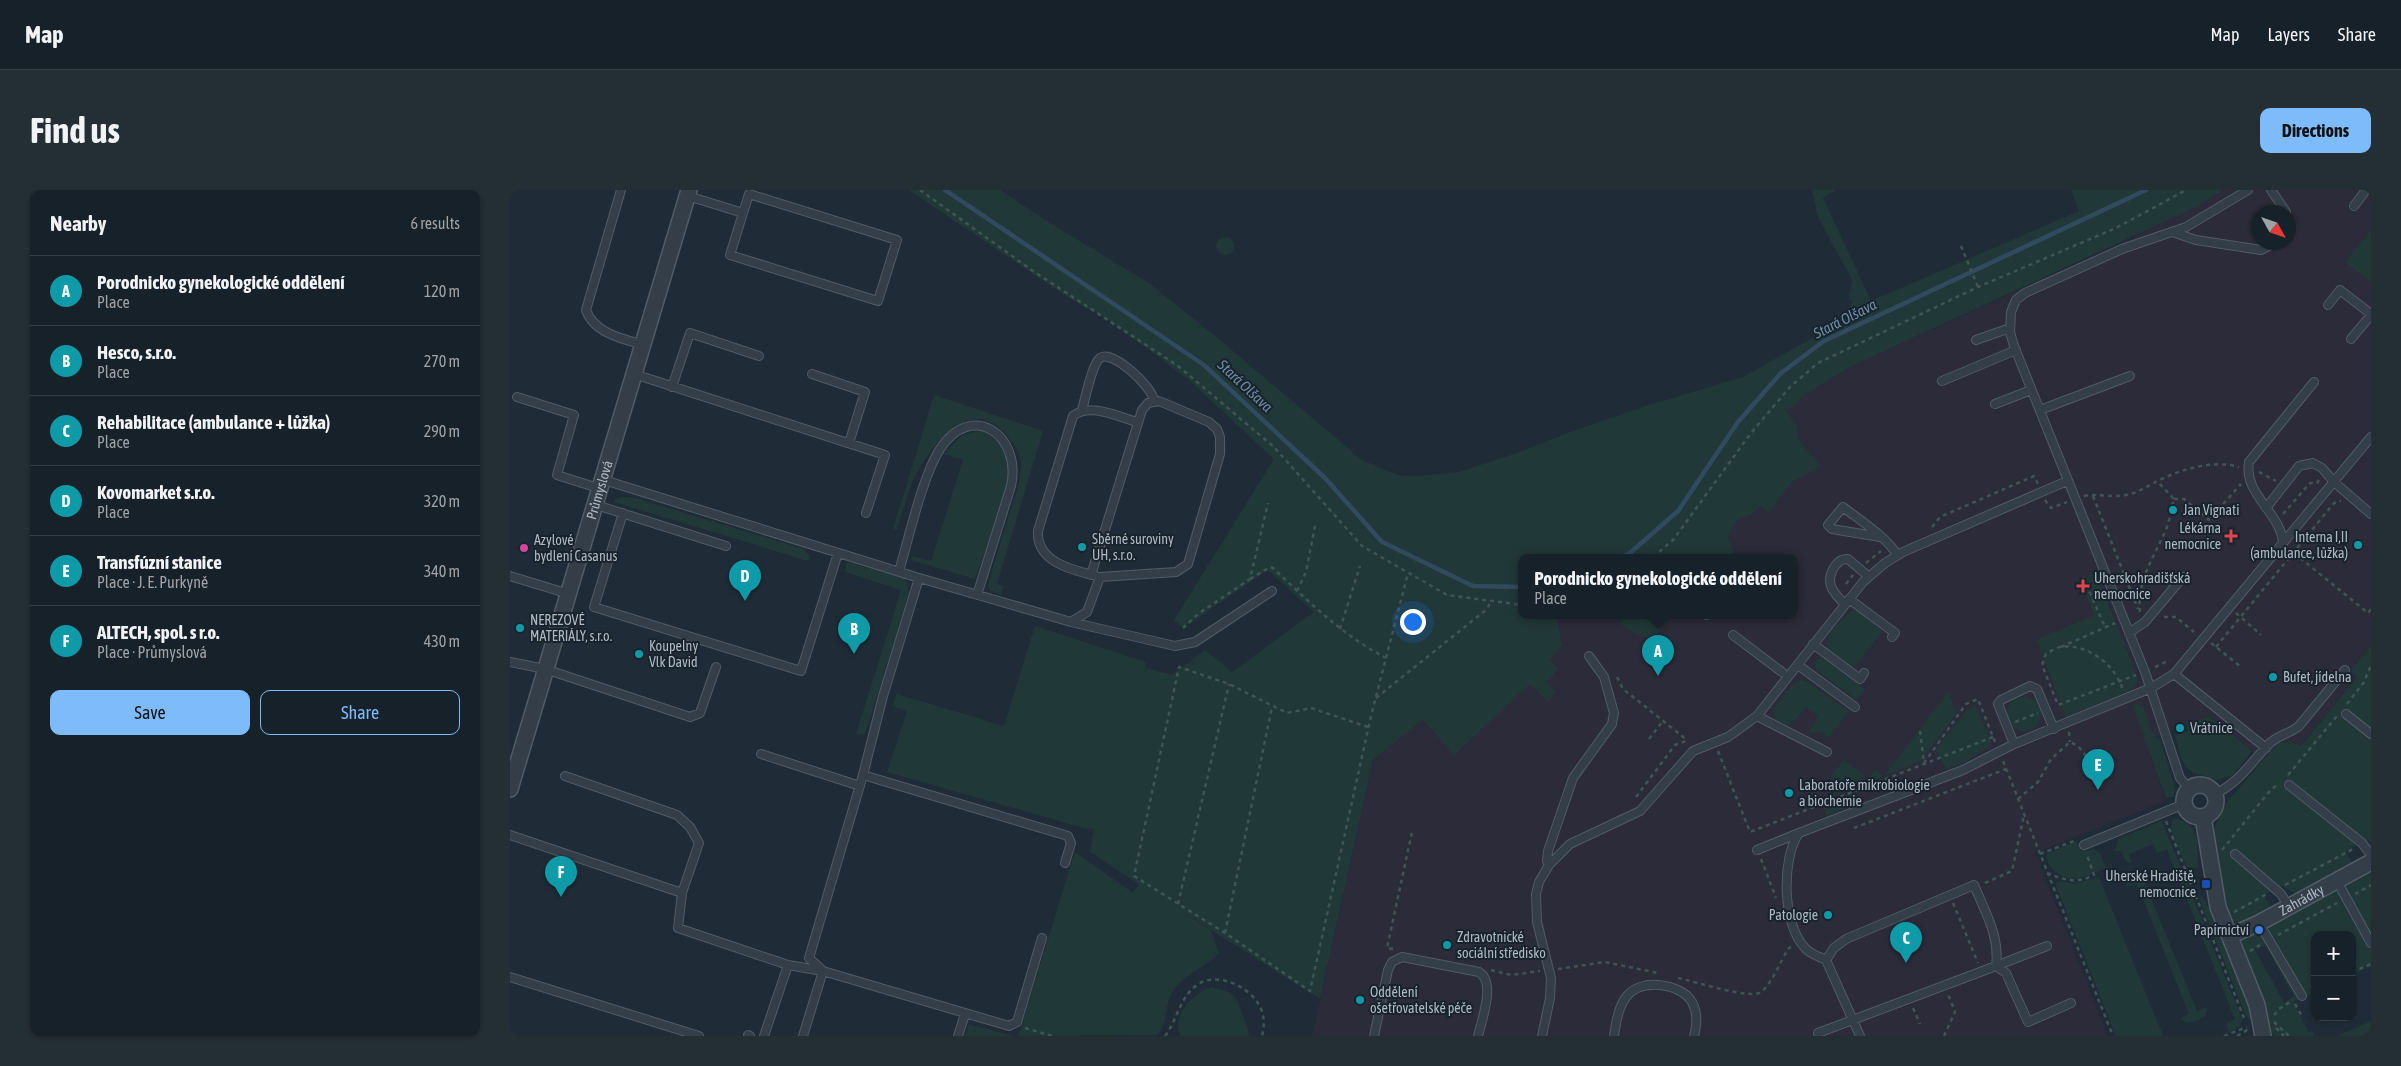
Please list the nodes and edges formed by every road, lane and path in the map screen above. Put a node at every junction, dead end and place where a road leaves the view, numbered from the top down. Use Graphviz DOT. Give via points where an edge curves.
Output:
graph roads {
  1 [pos="621,190"];
  2 [pos="920,190"];
  3 [pos="2186,190"];
  4 [pos="2248,190"];
  5 [pos="2271,190"];
  6 [pos="2366,190"];
  7 [pos="688,193"];
  8 [pos="2281,205"];
  9 [pos="2354,206"];
  10 [pos="743,213"];
  11 [pos="2171,232"];
  12 [pos="1961,246"];
  13 [pos="2251,248"];
  14 [pos="1978,287"];
  15 [pos="2328,305"];
  16 [pos="2371,315"];
  17 [pos="2010,328"];
  18 [pos="2351,339"];
  19 [pos="1976,340"];
  20 [pos="644,345"];
  21 [pos="2016,350"];
  22 [pos="759,356"];
  23 [pos="634,374"];
  24 [pos="812,374"];
  25 [pos="2130,376"];
  26 [pos="1942,381"];
  27 [pos="2314,382"];
  28 [pos="672,387"];
  29 [pos="2031,390"];
  30 [pos="517,397"];
  31 [pos="1154,401"];
  32 [pos="1994,404"];
  33 [pos="1082,410"];
  34 [pos="2040,410"];
  35 [pos="1137,422"];
  36 [pos="2371,437"];
  37 [pos="849,443"];
  38 [pos="2248,469"];
  39 [pos="2249,480"];
  40 [pos="2067,481"];
  41 [pos="2158,482"];
  42 [pos="2334,482"];
  43 [pos="602,484"];
  44 [pos="2041,492"];
  45 [pos="2093,496"];
  46 [pos="2074,498"];
  47 [pos="2174,499"];
  48 [pos="2342,502"];
  49 [pos="1268,503"];
  50 [pos="596,505"];
  51 [pos="2266,508"];
  52 [pos="623,513"];
  53 [pos="866,513"];
  54 [pos="2371,514"];
  55 [pos="1315,526"];
  56 [pos="1924,531"];
  57 [pos="1880,537"];
  58 [pos="2283,544"];
  59 [pos="726,546"];
  60 [pos="1889,546"];
  61 [pos="838,552"];
  62 [pos="2293,552"];
  63 [pos="1657,554"];
  64 [pos="1896,555"];
  65 [pos="1360,566"];
  66 [pos="1861,568"];
  67 [pos="899,571"];
  68 [pos="1408,573"];
  69 [pos="1091,575"];
  70 [pos="510,576"];
  71 [pos="1868,576"];
  72 [pos="1100,577"];
  73 [pos="2084,577"];
  74 [pos="2183,577"];
  75 [pos="919,578"];
  76 [pos="1250,579"];
  77 [pos="1297,591"];
  78 [pos="1272,592"];
  79 [pos="569,594"];
  80 [pos="978,595"];
  81 [pos="1837,596"];
  82 [pos="1491,601"];
  83 [pos="1847,601"];
  84 [pos="1518,604"];
  85 [pos="2229,608"];
  86 [pos="2371,609"];
  87 [pos="2140,612"];
  88 [pos="2240,617"];
  89 [pos="2124,619"];
  90 [pos="2147,620"];
  91 [pos="1071,622"];
  92 [pos="2200,624"];
  93 [pos="2105,627"];
  94 [pos="1184,628"];
  95 [pos="1340,629"];
  96 [pos="2129,633"];
  97 [pos="1733,635"];
  98 [pos="2261,635"];
  99 [pos="1892,637"];
  100 [pos="2204,638"];
  101 [pos="1814,644"];
  102 [pos="2216,647"];
  103 [pos="2059,648"];
  104 [pos="2176,654"];
  105 [pos="1590,656"];
  106 [pos="1386,658"];
  107 [pos="510,662"];
  108 [pos="1798,664"];
  109 [pos="2371,665"];
  110 [pos="716,667"];
  111 [pos="2241,667"];
  112 [pos="545,669"];
  113 [pos="2345,670"];
  114 [pos="1782,672"];
  115 [pos="2145,672"];
  116 [pos="1864,673"];
  117 [pos="2174,674"];
  118 [pos="1617,677"];
  119 [pos="2120,681"];
  120 [pos="1229,684"];
  121 [pos="2151,688"];
  122 [pos="1375,699"];
  123 [pos="2126,699"];
  124 [pos="2058,705"];
  125 [pos="2346,705"];
  126 [pos="1855,706"];
  127 [pos="1272,707"];
  128 [pos="2046,710"];
  129 [pos="2343,713"];
  130 [pos="1757,716"];
  131 [pos="1663,721"];
  132 [pos="2066,724"];
  133 [pos="2006,726"];
  134 [pos="1368,727"];
  135 [pos="2054,729"];
  136 [pos="1920,731"];
  137 [pos="1991,732"];
  138 [pos="2371,734"];
  139 [pos="1993,737"];
  140 [pos="1649,739"];
  141 [pos="1687,740"];
  142 [pos="2014,744"];
  143 [pos="2266,748"];
  144 [pos="1718,749"];
  145 [pos="1999,751"];
  146 [pos="1827,752"];
  147 [pos="761,754"];
  148 [pos="1924,763"];
  149 [pos="2006,769"];
  150 [pos="2094,772"];
  151 [pos="863,775"];
  152 [pos="565,776"];
  153 [pos="2289,785"];
  154 [pos="860,786"];
  155 [pos="2189,788"];
  156 [pos="510,789"];
  157 [pos="2215,794"];
  158 [pos="2018,799"];
  159 [pos="2184,804"];
  160 [pos="2163,812"];
  161 [pos="2024,814"];
  162 [pos="2203,817"];
  163 [pos="1854,828"];
  164 [pos="1412,832"];
  165 [pos="1799,833"];
  166 [pos="510,835"];
  167 [pos="2362,844"];
  168 [pos="2084,845"];
  169 [pos="1757,850"];
  170 [pos="2040,854"];
  171 [pos="2220,854"];
  172 [pos="2235,854"];
  173 [pos="2371,855"];
  174 [pos="2371,862"];
  175 [pos="1065,863"];
  176 [pos="1549,865"];
  177 [pos="2047,873"];
  178 [pos="2337,881"];
  179 [pos="2371,885"];
  180 [pos="1975,888"];
  181 [pos="2276,890"];
  182 [pos="682,893"];
  183 [pos="1949,895"];
  184 [pos="2346,898"];
  185 [pos="1178,904"];
  186 [pos="2230,906"];
  187 [pos="2289,907"];
  188 [pos="1787,908"];
  189 [pos="2233,912"];
  190 [pos="2259,923"];
  191 [pos="1225,933"];
  192 [pos="2235,934"];
  193 [pos="1042,938"];
  194 [pos="2269,940"];
  195 [pos="1799,941"];
  196 [pos="2371,943"];
  197 [pos="2047,946"];
  198 [pos="1396,950"];
  199 [pos="2248,951"];
  200 [pos="1826,960"];
  201 [pos="2251,960"];
  202 [pos="2371,964"];
  203 [pos="788,965"];
  204 [pos="1996,966"];
  205 [pos="1482,968"];
  206 [pos="1549,970"];
  207 [pos="2356,970"];
  208 [pos="823,971"];
  209 [pos="1982,971"];
  210 [pos="1667,975"];
  211 [pos="1677,977"];
  212 [pos="510,978"];
  213 [pos="1944,985"];
  214 [pos="2302,996"];
  215 [pos="1909,998"];
  216 [pos="2072,1003"];
  217 [pos="2271,1011"];
  218 [pos="965,1014"];
  219 [pos="2302,1016"];
  220 [pos="1853,1019"];
  221 [pos="1017,1022"];
  222 [pos="1920,1024"];
  223 [pos="2247,1026"];
  224 [pos="1818,1033"];
  225 [pos="699,1036"];
  226 [pos="764,1036"];
  227 [pos="803,1036"];
  228 [pos="958,1036"];
  229 [pos="1052,1036"];
  230 [pos="1165,1036"];
  231 [pos="1262,1036"];
  232 [pos="1374,1036"];
  233 [pos="1478,1036"];
  234 [pos="1542,1036"];
  235 [pos="1614,1036"];
  236 [pos="1694,1036"];
  237 [pos="1860,1036"];
  238 [pos="1944,1036"];
  239 [pos="2113,1036"];
  240 [pos="2263,1036"];
  1 -- 20 [label="lane" via="586,310 590,321 597,326"];
  2 -- 68 [label="path" via="1033,271 1178,366 1274,447 1362,546"];
  3 -- 14 [label="path" via="2116,228"];
  4 -- 11 [label="lane" via="2186,228"];
  5 -- 8 [label="lane"];
  6 -- 9 [label="lane"];
  7 -- 10 [label="lane"];
  7 -- 20 [label="street, Průmyslová"];
  10 -- 10 [label="lane" via="749,194 897,240 878,301 730,255"];
  11 -- 13 [label="lane" via="2196,240"];
  11 -- 17 [label="lane" via="2122,249 2025,293 2013,305"];
  12 -- 14 [label="path"];
  14 -- 63 [label="path" via="1818,363 1790,387 1673,540"];
  15 -- 16 [label="lane" via="2340,290"];
  16 -- 18 [label="lane"];
  17 -- 19 [label="lane"];
  17 -- 21 [label="lane"];
  20 -- 23 [label="street, Průmyslová"];
  21 -- 26 [label="lane"];
  21 -- 29 [label="lane"];
  22 -- 28 [label="lane" via="690,332"];
  23 -- 28 [label="lane"];
  23 -- 43 [label="street, Průmyslová"];
  24 -- 37 [label="lane" via="865,392"];
  25 -- 34 [label="lane"];
  27 -- 38 [label="lane" via="2249,462"];
  28 -- 37 [label="lane"];
  29 -- 32 [label="lane"];
  29 -- 34 [label="lane"];
  30 -- 43 [label="lane" via="574,415 557,475"];
  31 -- 33 [label="lane" via="1146,384 1105,356 1096,365"];
  31 -- 35 [label="lane" via="1142,410"];
  31 -- 72 [label="lane" via="1209,422 1220,437 1220,454 1190,559 1184,568 1176,572"];
  33 -- 35 [label="lane"];
  33 -- 69 [label="lane" via="1070,422 1037,536 1048,558"];
  34 -- 40 [label="lane"];
  35 -- 69 [label="lane"];
  36 -- 42 [label="lane"];
  37 -- 53 [label="lane" via="885,455"];
  38 -- 39 [label="lane"];
  38 -- 41 [label="path" via="2222,464 2184,470"];
  39 -- 47 [label="path" via="2239,485 2209,520 2184,499"];
  39 -- 51 [label="lane"];
  40 -- 44 [label="lane"];
  40 -- 46 [label="lane"];
  41 -- 45 [label="path" via="2143,491 2126,495 2112,498"];
  41 -- 47 [label="path"];
  42 -- 51 [label="lane" via="2316,464 2302,464"];
  42 -- 54 [label="lane"];
  42 -- 58 [label="lane"];
  43 -- 50 [label="street, Průmyslová"];
  43 -- 61 [label="lane"];
  44 -- 46 [label="path" via="2051,508"];
  44 -- 56 [label="path" via="2034,476 1940,517"];
  44 -- 64 [label="lane"];
  45 -- 46 [label="path"];
  45 -- 87 [label="path"];
  46 -- 89 [label="lane"];
  47 -- 87 [label="path" via="2164,535 2144,575 2138,598"];
  48 -- 62 [label="path" via="2334,503"];
  49 -- 76 [label="path"];
  50 -- 52 [label="lane"];
  50 -- 79 [label="street, Průmyslová"];
  51 -- 58 [label="lane" via="2281,533"];
  52 -- 59 [label="lane"];
  52 -- 61 [label="lane" via="594,607 801,671"];
  55 -- 77 [label="path" via="1306,572"];
  57 -- 57 [label="lane" via="1843,507 1828,525 1832,529"];
  57 -- 60 [label="lane"];
  58 -- 62 [label="path"];
  58 -- 85 [label="lane"];
  60 -- 64 [label="lane"];
  60 -- 66 [label="path"];
  61 -- 67 [label="lane"];
  62 -- 86 [label="path" via="2368,613"];
  62 -- 88 [label="path"];
  64 -- 71 [label="lane"];
  65 -- 95 [label="path"];
  66 -- 71 [label="lane"];
  66 -- 81 [label="path"];
  66 -- 81 [label="lane" via="1848,559 1839,561 1830,573 1829,583"];
  67 -- 75 [label="lane"];
  67 -- 80 [label="lane" via="926,482 940,448 959,430 973,425 984,426 998,433 1006,443 1013,471"];
  68 -- 82 [label="path" via="1447,595"];
  68 -- 106 [label="path"];
  69 -- 72 [label="lane"];
  70 -- 79 [label="lane"];
  71 -- 83 [label="lane"];
  72 -- 91 [label="lane" via="1087,612"];
  73 -- 93 [label="path"];
  74 -- 90 [label="lane"];
  75 -- 80 [label="lane"];
  75 -- 151 [label="lane"];
  76 -- 77 [label="path" via="1270,567"];
  76 -- 94 [label="path" via="1198,614"];
  77 -- 95 [label="path"];
  78 -- 91 [label="lane" via="1195,642 1175,646"];
  79 -- 112 [label="street, Průmyslová"];
  80 -- 91 [label="lane"];
  81 -- 83 [label="lane"];
  82 -- 84 [label="path"];
  82 -- 122 [label="path" via="1487,608"];
  83 -- 99 [label="lane" via="1895,633"];
  83 -- 101 [label="lane"];
  85 -- 88 [label="path"];
  85 -- 100 [label="lane"];
  87 -- 90 [label="path"];
  88 -- 98 [label="path"];
  88 -- 102 [label="path"];
  89 -- 93 [label="path"];
  89 -- 96 [label="lane"];
  90 -- 92 [label="path" via="2176,617 2194,632"];
  90 -- 96 [label="lane"];
  93 -- 103 [label="path"];
  95 -- 106 [label="path"];
  96 -- 115 [label="lane"];
  97 -- 114 [label="lane"];
  100 -- 102 [label="path"];
  100 -- 117 [label="lane"];
  101 -- 108 [label="lane"];
  101 -- 116 [label="lane" via="1860,679"];
  102 -- 111 [label="path"];
  103 -- 119 [label="path" via="2092,653 2114,670"];
  103 -- 124 [label="path" via="2046,654 2042,665"];
  104 -- 115 [label="path" via="2170,661"];
  105 -- 176 [label="lane" via="1604,677 1614,713 1612,724 1572,778 1548,851"];
  106 -- 122 [label="path"];
  107 -- 112 [label="lane"];
  108 -- 126 [label="lane"];
  108 -- 130 [label="lane"];
  109 -- 125 [label="path" via="2364,682"];
  110 -- 112 [label="lane" via="700,713 690,717"];
  112 -- 156 [label="street, Průmyslová"];
  113 -- 143 [label="lane" via="2293,732"];
  115 -- 119 [label="path"];
  115 -- 121 [label="lane"];
  117 -- 121 [label="lane"];
  117 -- 143 [label="lane"];
  118 -- 131 [label="path" via="1623,689"];
  119 -- 123 [label="path"];
  119 -- 124 [label="path"];
  120 -- 127 [label="path" via="1254,694"];
  120 -- 185 [label="path"];
  120 -- 185 [label="path" via="1179,667 1176,676 1134,876"];
  121 -- 123 [label="lane"];
  121 -- 155 [label="lane" via="2180,778"];
  122 -- 134 [label="path"];
  123 -- 132 [label="lane"];
  124 -- 128 [label="path"];
  124 -- 132 [label="path"];
  127 -- 134 [label="path" via="1287,713 1310,708"];
  127 -- 191 [label="path"];
  128 -- 133 [label="path"];
  128 -- 133 [label="lane" via="2036,689 2030,686 1999,702 1998,708"];
  128 -- 135 [label="lane"];
  129 -- 138 [label="lane"];
  129 -- 171 [label="path" via="2288,776 2268,793"];
  130 -- 146 [label="lane"];
  130 -- 176 [label="lane" via="1728,737 1693,751 1640,811 1570,844"];
  131 -- 140 [label="path"];
  131 -- 141 [label="path"];
  132 -- 135 [label="lane"];
  133 -- 137 [label="path"];
  133 -- 142 [label="lane"];
  134 -- 191 [label="path" via="1310,991"];
  135 -- 142 [label="lane"];
  136 -- 148 [label="path"];
  137 -- 139 [label="path"];
  137 -- 148 [label="path" via="1978,699 1966,704"];
  139 -- 145 [label="path"];
  139 -- 148 [label="path"];
  142 -- 145 [label="lane"];
  143 -- 157 [label="lane" via="2233,784"];
  144 -- 148 [label="path" via="1750,832"];
  145 -- 149 [label="path"];
  145 -- 165 [label="lane" via="1963,770"];
  147 -- 154 [label="lane"];
  149 -- 158 [label="path"];
  149 -- 163 [label="path"];
  150 -- 158 [label="path" via="2087,757 2070,742 2051,759 2038,782"];
  151 -- 154 [label="lane"];
  151 -- 175 [label="lane" via="1066,836 1071,843"];
  152 -- 182 [label="lane" via="677,816 690,827 698,843"];
  153 -- 167 [label="lane"];
  154 -- 208 [label="lane" via="809,958"];
  155 -- 157 [label="street" via="2204,785"];
  155 -- 159 [label="street"];
  157 -- 162 [label="street" via="2214,809"];
  158 -- 161 [label="path"];
  159 -- 160 [label="lane"];
  159 -- 162 [label="street" via="2191,814"];
  160 -- 168 [label="lane"];
  160 -- 223 [label="path"];
  161 -- 170 [label="path"];
  161 -- 180 [label="path" via="2012,871"];
  162 -- 192 [label="street" via="2215,892"];
  164 -- 198 [label="path" via="1387,948"];
  165 -- 169 [label="lane"];
  165 -- 188 [label="lane" via="1790,854"];
  166 -- 182 [label="lane"];
  167 -- 173 [label="lane"];
  167 -- 181 [label="path"];
  168 -- 170 [label="path" via="2082,838"];
  168 -- 177 [label="path" via="2094,876 2070,881"];
  169 -- 188 [label="path" via="1779,906"];
  170 -- 177 [label="path"];
  172 -- 181 [label="lane"];
  174 -- 178 [label="street, Zahrádky"];
  176 -- 206 [label="lane" via="1538,882 1535,909"];
  177 -- 239 [label="path"];
  178 -- 184 [label="lane"];
  178 -- 187 [label="street, Zahrádky"];
  179 -- 184 [label="path"];
  180 -- 183 [label="lane" via="1974,885"];
  180 -- 204 [label="lane" via="1996,936"];
  181 -- 187 [label="lane"];
  181 -- 189 [label="path"];
  182 -- 203 [label="lane" via="678,928"];
  183 -- 200 [label="lane" via="1846,939"];
  183 -- 209 [label="path"];
  184 -- 194 [label="path"];
  184 -- 196 [label="lane"];
  185 -- 191 [label="path"];
  186 -- 189 [label="path"];
  187 -- 190 [label="street, Zahrádky"];
  188 -- 195 [label="lane"];
  189 -- 192 [label="path"];
  190 -- 192 [label="street, Zahrádky"];
  190 -- 194 [label="lane"];
  192 -- 199 [label="path"];
  192 -- 240 [label="street"];
  193 -- 221 [label="lane"];
  194 -- 199 [label="path"];
  194 -- 214 [label="lane"];
  195 -- 200 [label="lane" via="1807,950"];
  195 -- 211 [label="path" via="1788,948 1760,994 1724,990"];
  197 -- 204 [label="lane"];
  199 -- 201 [label="path"];
  200 -- 220 [label="lane"];
  202 -- 207 [label="path"];
  203 -- 208 [label="lane"];
  203 -- 226 [label="lane"];
  204 -- 209 [label="lane"];
  204 -- 216 [label="lane" via="2006,973 2028,1022"];
  205 -- 206 [label="path" via="1511,975"];
  206 -- 210 [label="path" via="1605,962"];
  206 -- 234 [label="lane" via="1550,998"];
  208 -- 218 [label="lane"];
  208 -- 227 [label="lane"];
  209 -- 213 [label="lane"];
  212 -- 225 [label="lane"];
  213 -- 215 [label="lane"];
  213 -- 238 [label="path" via="1956,1012"];
  215 -- 220 [label="lane"];
  215 -- 222 [label="path"];
  217 -- 219 [label="path" via="2271,1021 2278,1009 2293,1000"];
  218 -- 221 [label="lane" via="1009,1026"];
  218 -- 228 [label="lane"];
  220 -- 224 [label="lane"];
  220 -- 237 [label="lane"];
  221 -- 229 [label="path" via="1029,1030"];
  230 -- 231 [label="path" via="1185,996 1198,984 1210,979 1225,980 1250,995 1262,1011"];
  232 -- 233 [label="lane" via="1388,970 1392,962 1402,957 1484,975 1488,989"];
  235 -- 236 [label="lane" via="1621,1006 1627,996 1635,989 1655,985 1668,986 1692,1001 1696,1013"];
}
